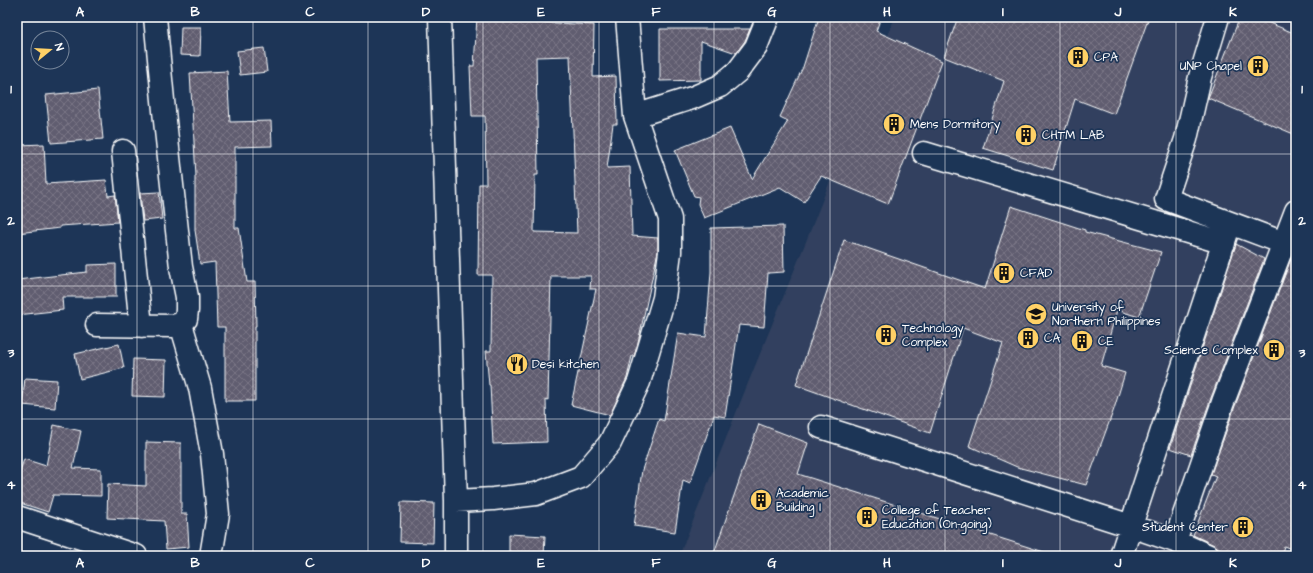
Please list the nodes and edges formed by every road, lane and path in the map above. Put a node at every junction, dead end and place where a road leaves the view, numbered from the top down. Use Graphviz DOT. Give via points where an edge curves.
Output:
graph roads {
  1 [pos="155,17"];
  2 [pos="440,17"];
  3 [pos="627,17"];
  4 [pos="768,17"];
  5 [pos="1218,17"];
  6 [pos="635,116"];
  7 [pos="123,151"];
  8 [pos="924,153"];
  9 [pos="1296,211"];
  10 [pos="1227,233"];
  11 [pos="1284,243"];
  12 [pos="181,324"];
  13 [pos="97,325"];
  14 [pos="141,326"];
  15 [pos="821,427"];
  16 [pos="456,501"];
  17 [pos="17,517"];
  18 [pos="1131,526"];
  19 [pos="1175,541"];
  20 [pos="136,556"];
  21 [pos="211,556"];
  22 [pos="456,556"];
  23 [pos="1121,556"];
  24 [pos="1209,556"];
  1 -- 12 [label="street" via="180,259 187,297 186,319"];
  2 -- 16 [label="street"];
  3 -- 6 [label="street"];
  4 -- 6 [label="street" via="756,48 738,71 720,86"];
  5 -- 10 [label="street" via="1200,77 1186,139 1166,199"];
  6 -- 16 [label="street" via="670,219 670,252 664,298 639,382 610,443 581,477 536,494"];
  7 -- 14 [label="street"];
  8 -- 10 [label="street"];
  9 -- 11 [label="street"];
  10 -- 11 [label="street"];
  10 -- 18 [label="street"];
  11 -- 19 [label="street" via="1223,402"];
  12 -- 14 [label="street"];
  12 -- 21 [label="street" via="200,388 212,454 218,514"];
  13 -- 14 [label="street"];
  15 -- 18 [label="street"];
  16 -- 22 [label="street"];
  17 -- 20 [label="street"];
  18 -- 19 [label="street"];
  18 -- 23 [label="street"];
  19 -- 24 [label="street"];
}
